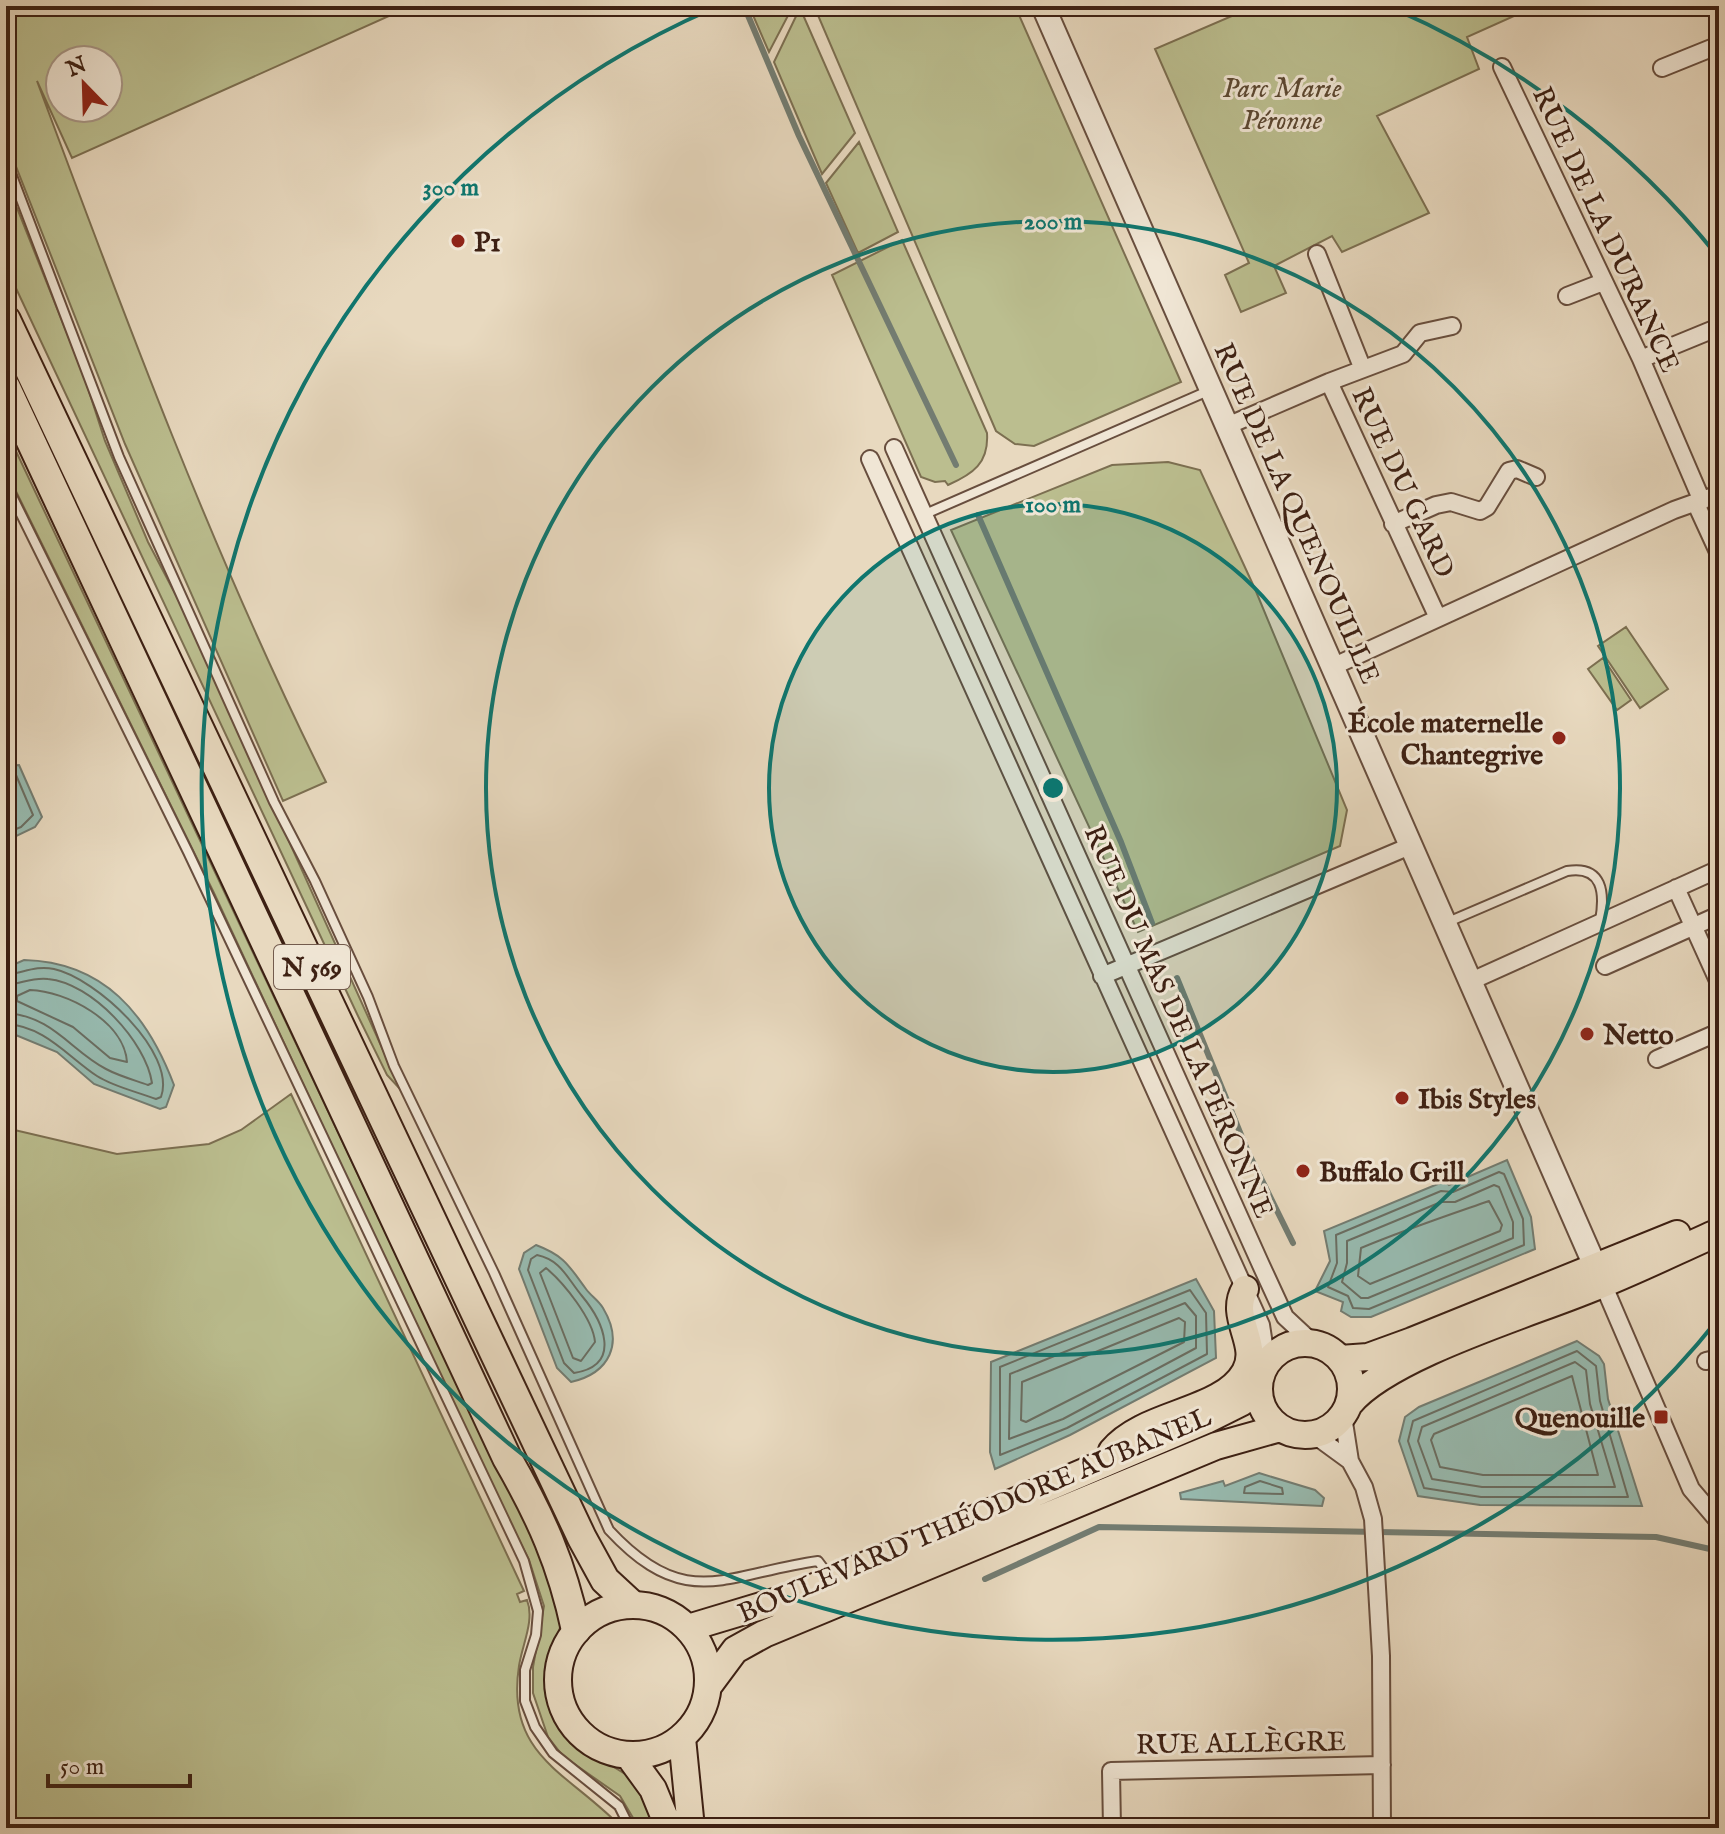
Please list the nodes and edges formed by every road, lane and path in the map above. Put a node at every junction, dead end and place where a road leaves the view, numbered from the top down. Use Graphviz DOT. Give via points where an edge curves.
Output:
graph roads {
  1 [pos="1043,6"];
  2 [pos="1719,45"];
  3 [pos="1502,67"];
  4 [pos="1662,68"];
  5 [pos="6,160"];
  6 [pos="1317,254"];
  7 [pos="1603,282"];
  8 [pos="1567,296"];
  9 [pos="6,320"];
  10 [pos="1452,326"];
  11 [pos="1719,327"];
  12 [pos="1641,359"];
  13 [pos="1362,367"];
  14 [pos="1329,382"];
  15 [pos="6,388"];
  16 [pos="1211,390"];
  17 [pos="1227,426"];
  18 [pos="894,448"];
  19 [pos="870,459"];
  20 [pos="1536,477"];
  21 [pos="6,484"];
  22 [pos="1719,494"];
  23 [pos="1699,502"];
  24 [pos="923,515"];
  25 [pos="1393,524"];
  26 [pos="1719,554"];
  27 [pos="1438,618"];
  28 [pos="1332,667"];
  29 [pos="1410,846"];
  30 [pos="1719,869"];
  31 [pos="1676,888"];
  32 [pos="1719,915"];
  33 [pos="1600,922"];
  34 [pos="1444,924"];
  35 [pos="1694,926"];
  36 [pos="1126,966"];
  37 [pos="1605,966"];
  38 [pos="1102,976"];
  39 [pos="1469,982"];
  40 [pos="1719,983"];
  41 [pos="1719,1032"];
  42 [pos="1657,1059"];
  43 [pos="1719,1222"];
  44 [pos="1719,1232"];
  45 [pos="1599,1275"];
  46 [pos="1245,1289"];
  47 [pos="1314,1344"];
  48 [pos="1340,1359"];
  49 [pos="1267,1364"];
  50 [pos="1259,1389"];
  51 [pos="1346,1410"];
  52 [pos="1280,1428"];
  53 [pos="1313,1434"];
  54 [pos="1350,1461"];
  55 [pos="1103,1464"];
  56 [pos="1719,1522"];
  57 [pos="832,1580"];
  58 [pos="631,1604"];
  59 [pos="688,1628"];
  60 [pos="576,1630"];
  61 [pos="709,1685"];
  62 [pos="682,1738"];
  63 [pos="629,1756"];
  64 [pos="1382,1765"];
  65 [pos="630,1828"];
  66 [pos="669,1828"];
  67 [pos="691,1828"];
  68 [pos="1112,1828"];
  69 [pos="1382,1828"];
  1 -- 16 [label="street, RUE DE LA QUENOUILLE"];
  2 -- 4 [label="street"];
  3 -- 7 [label="street, RUE DE LA DURANCE"];
  5 -- 57 [label="lane" via="119,457 609,1530 636,1559 671,1577 713,1584 818,1561"];
  6 -- 13 [label="street"];
  7 -- 8 [label="street"];
  7 -- 12 [label="street, RUE DE LA DURANCE"];
  9 -- 58 [label="highway, N 569" via="582,1538 605,1580"];
  10 -- 13 [label="street" via="1420,333 1403,354"];
  11 -- 12 [label="street"];
  12 -- 23 [label="street, RUE DE LA DURANCE"];
  13 -- 14 [label="street"];
  14 -- 17 [label="street, RUE DU GARD"];
  14 -- 25 [label="street, RUE DU GARD"];
  15 -- 60 [label="highway, N 569" via="507,1458 542,1520 564,1576"];
  16 -- 17 [label="street, RUE DE LA QUENOUILLE"];
  16 -- 24 [label="lane"];
  17 -- 28 [label="street, RUE DE LA QUENOUILLE"];
  18 -- 24 [label="street, RUE DU MAS DE LA PÉRONNE"];
  19 -- 38 [label="street, RUE DU MAS DE LA PÉRONNE"];
  20 -- 25 [label="street" via="1509,471 1480,511 1451,502"];
  21 -- 65 [label="lane" via="188,852 524,1561 538,1611 525,1670 525,1701 535,1727 553,1753 619,1806"];
  22 -- 23 [label="street"];
  23 -- 26 [label="street, RUE DE LA DURANCE"];
  23 -- 27 [label="street"];
  24 -- 36 [label="street, RUE DU MAS DE LA PÉRONNE"];
  25 -- 27 [label="street, RUE DU GARD"];
  27 -- 28 [label="street"];
  28 -- 29 [label="street, RUE DE LA QUENOUILLE"];
  29 -- 34 [label="street, RUE DE LA QUENOUILLE"];
  29 -- 36 [label="street"];
  30 -- 31 [label="street"];
  31 -- 33 [label="street"];
  31 -- 35 [label="street"];
  32 -- 35 [label="street"];
  33 -- 34 [label="lane" via="1602,889 1593,874 1581,868"];
  33 -- 39 [label="street"];
  34 -- 39 [label="street, RUE DE LA QUENOUILLE"];
  35 -- 37 [label="street"];
  35 -- 40 [label="street"];
  36 -- 38 [label="street"];
  36 -- 47 [label="street, RUE DU MAS DE LA PÉRONNE" via="1285,1317"];
  38 -- 46 [label="street, RUE DU MAS DE LA PÉRONNE"];
  39 -- 45 [label="street, RUE DE LA QUENOUILLE"];
  41 -- 42 [label="street"];
  43 -- 45 [label="main road" via="1661,1239"];
  44 -- 45 [label="main road"];
  45 -- 48 [label="main road" via="1368,1357"];
  45 -- 51 [label="main road" via="1405,1364 1362,1388"];
  45 -- 56 [label="street, RUE DE LA QUENOUILLE" via="1691,1489"];
  46 -- 49 [label="street, RUE DU MAS DE LA PÉRONNE" via="1265,1336"];
  46 -- 55 [label="main road" via="1238,1309 1249,1344 1245,1372 1213,1398 1130,1434"];
  47 -- 48 [label="main road"];
  47 -- 49 [label="main road" via="1286,1347"];
  48 -- 51 [label="main road" via="1350,1380"];
  49 -- 50 [label="main road"];
  50 -- 52 [label="main road" via="1267,1415"];
  50 -- 55 [label="main road, BOULEVARD THÉODORE AUBANEL" via="1242,1402"];
  51 -- 53 [label="main road" via="1334,1427"];
  51 -- 54 [label="street"];
  52 -- 53 [label="main road"];
  52 -- 61 [label="main road, BOULEVARD THÉODORE AUBANEL" via="1216,1446 764,1634 735,1650"];
  53 -- 54 [label="street"];
  54 -- 64 [label="street" via="1364,1487 1377,1554"];
  55 -- 57 [label="main road, BOULEVARD THÉODORE AUBANEL"];
  57 -- 59 [label="main road, BOULEVARD THÉODORE AUBANEL" via="743,1614"];
  58 -- 59 [label="main road" via="652,1607"];
  58 -- 60 [label="main road" via="601,1612"];
  59 -- 61 [label="main road" via="704,1655"];
  60 -- 63 [label="main road" via="557,1674 568,1720 605,1751"];
  61 -- 62 [label="main road" via="705,1705"];
  62 -- 63 [label="main road" via="657,1751"];
  62 -- 67 [label="main road"];
  63 -- 66 [label="main road" via="653,1789"];
  64 -- 68 [label="street, RUE ALLÈGRE" via="1111,1771"];
  64 -- 69 [label="street"];
}
